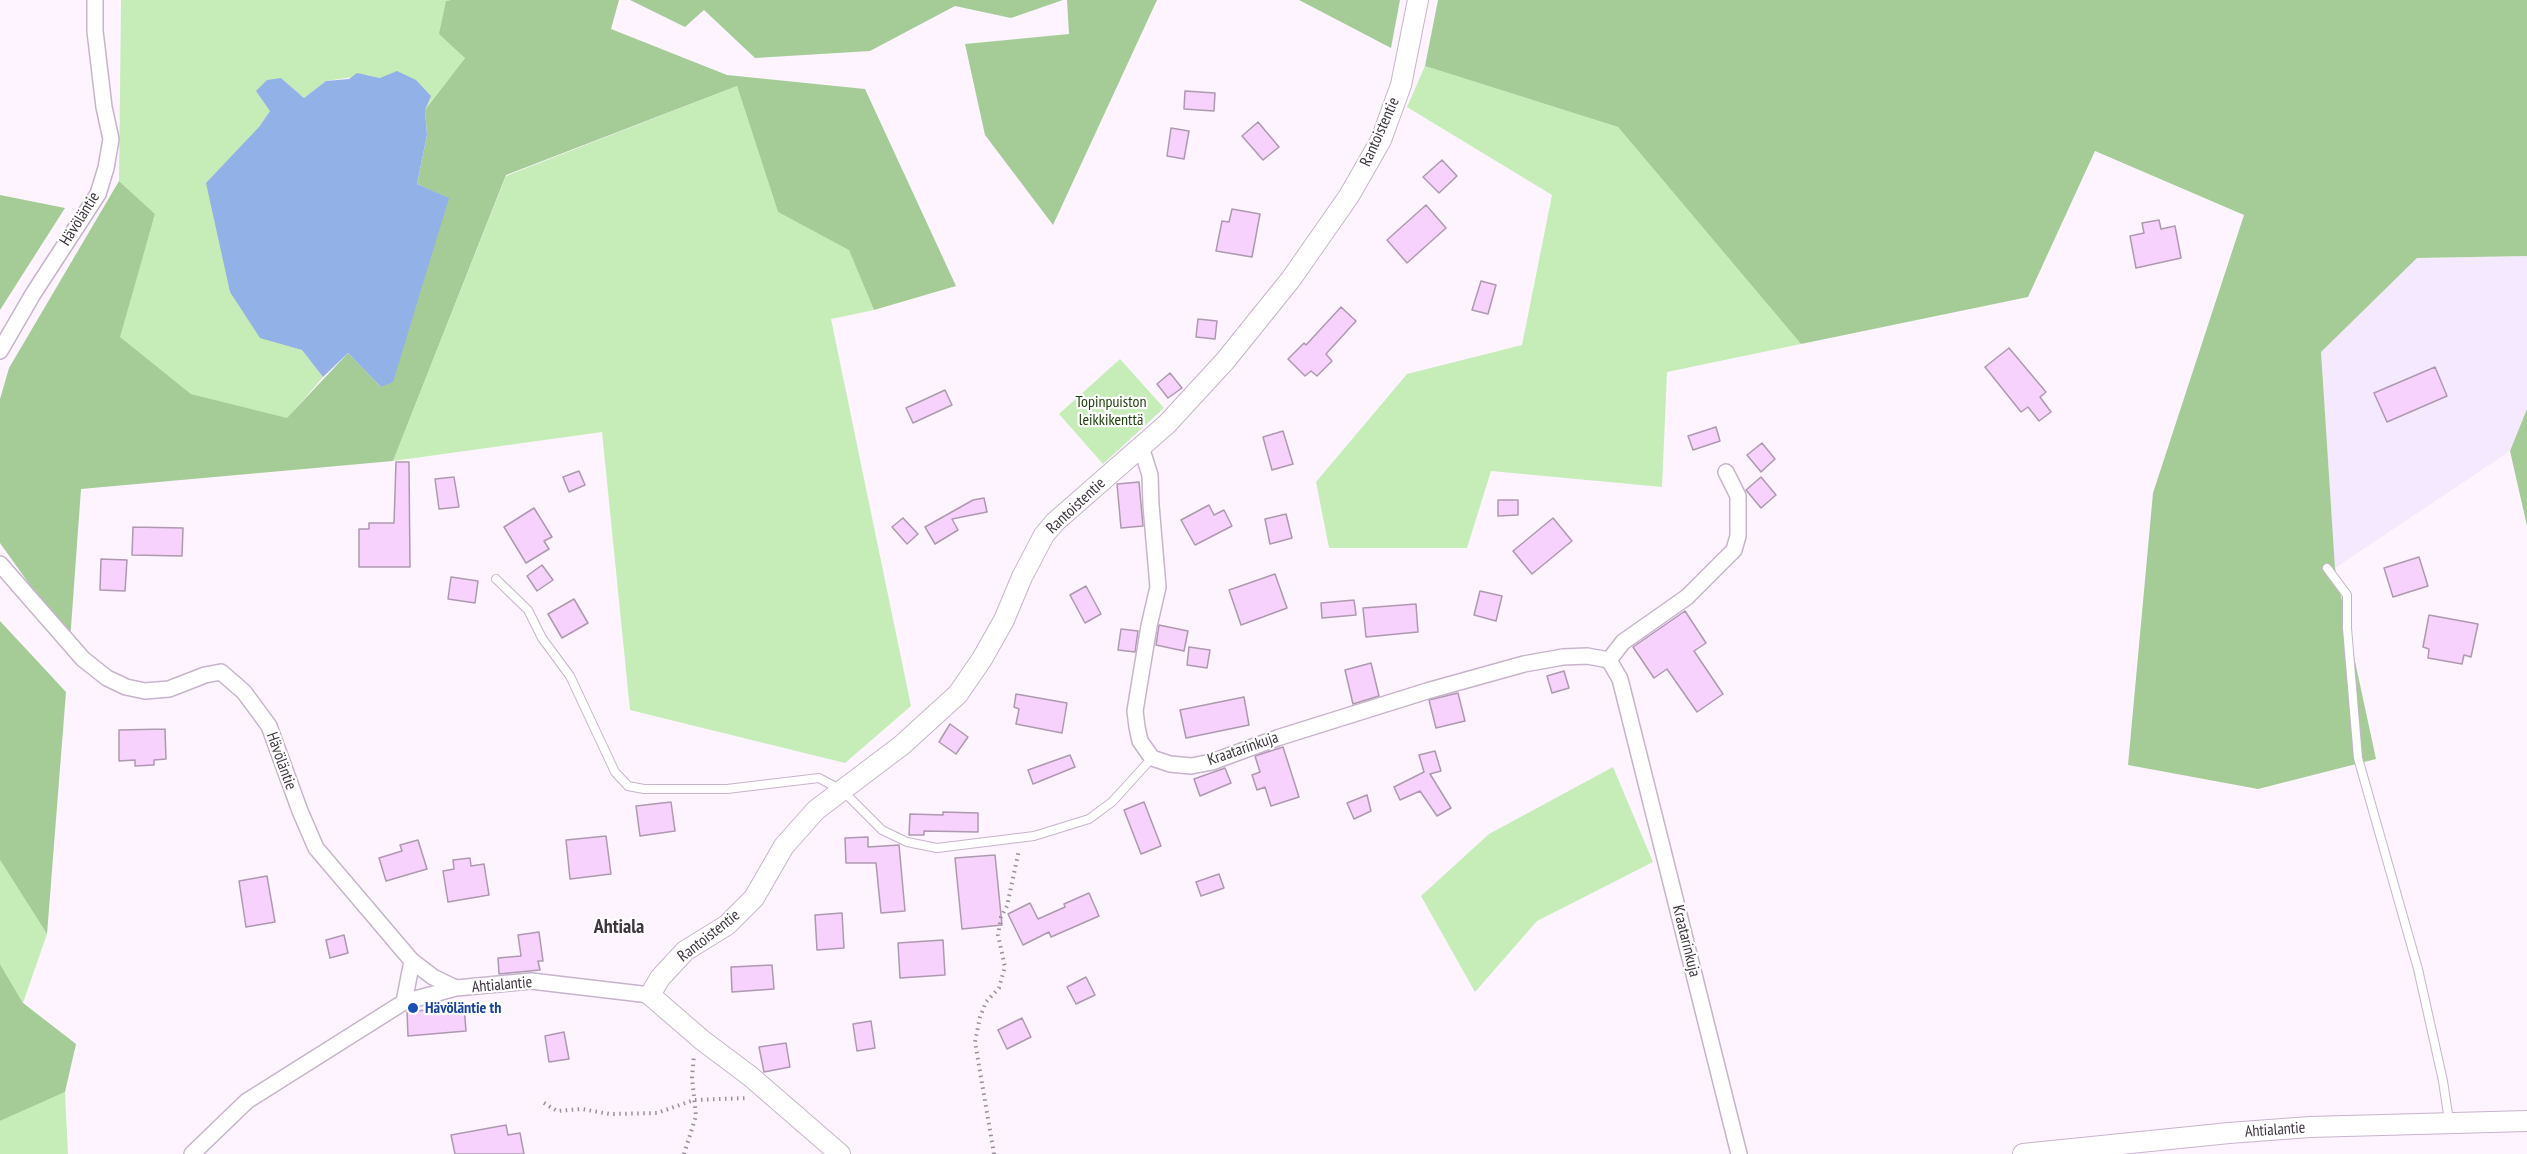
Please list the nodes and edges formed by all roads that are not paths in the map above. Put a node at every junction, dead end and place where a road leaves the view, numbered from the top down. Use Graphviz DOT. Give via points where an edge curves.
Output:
graph roads {
  1 [pos="95,0"];
  2 [pos="1418,0"];
  3 [pos="0,351"];
  4 [pos="1141,447"];
  5 [pos="1726,472"];
  6 [pos="0,564"];
  7 [pos="2327,568"];
  8 [pos="496,579"];
  9 [pos="1609,660"];
  10 [pos="1152,759"];
  11 [pos="843,791"];
  12 [pos="412,961"];
  13 [pos="456,988"];
  14 [pos="650,995"];
  15 [pos="404,1002"];
  16 [pos="2527,1121"];
  17 [pos="2448,1122"];
  18 [pos="192,1154"];
  19 [pos="840,1154"];
  20 [pos="1738,1154"];
  21 [pos="2023,1154"];
  1 -- 3 [label="street, Hävöläntie" via="96,42 111,140 106,168 98,194"];
  2 -- 4 [label="street, Rantoistentie" via="1393,111 1348,196 1291,279 1225,362"];
  4 -- 10 [label="street" via="1150,475 1158,587 1135,711 1140,741"];
  4 -- 11 [label="street, Rantoistentie" via="1044,535 1004,620 958,694"];
  5 -- 9 [label="street" via="1738,496 1738,537 1734,550 1687,597 1623,642"];
  6 -- 12 [label="street, Hävöläntie" via="83,659 107,678 145,691 169,689 221,672 244,692 268,726 316,848"];
  7 -- 17 [label="lane" via="2348,595 2347,628 2358,758 2418,969"];
  8 -- 11 [label="lane" via="528,610 542,638 570,676 615,772 628,786 727,789 819,778"];
  9 -- 10 [label="street, Kraatarinkuja" via="1563,657 1524,664 1277,738 1212,762 1191,766"];
  9 -- 20 [label="street, Kraatarinkuja" via="1620,679"];
  10 -- 11 [label="lane" via="1112,802 1089,819 1034,836 937,848 907,842 882,830"];
  11 -- 14 [label="street, Rantoistentie" via="816,810 794,833 754,898 727,925 685,951"];
  12 -- 13 [label="street, Hävöläntie"];
  12 -- 15 [label="street"];
  13 -- 14 [label="street, Ahtialantie" via="531,981"];
  13 -- 15 [label="street, Ahtialantie"];
  14 -- 19 [label="street"];
  15 -- 18 [label="street, Ahtialantie" via="247,1101"];
  16 -- 17 [label="street, Ahtialantie"];
  17 -- 21 [label="street, Ahtialantie" via="2252,1131"];
}
